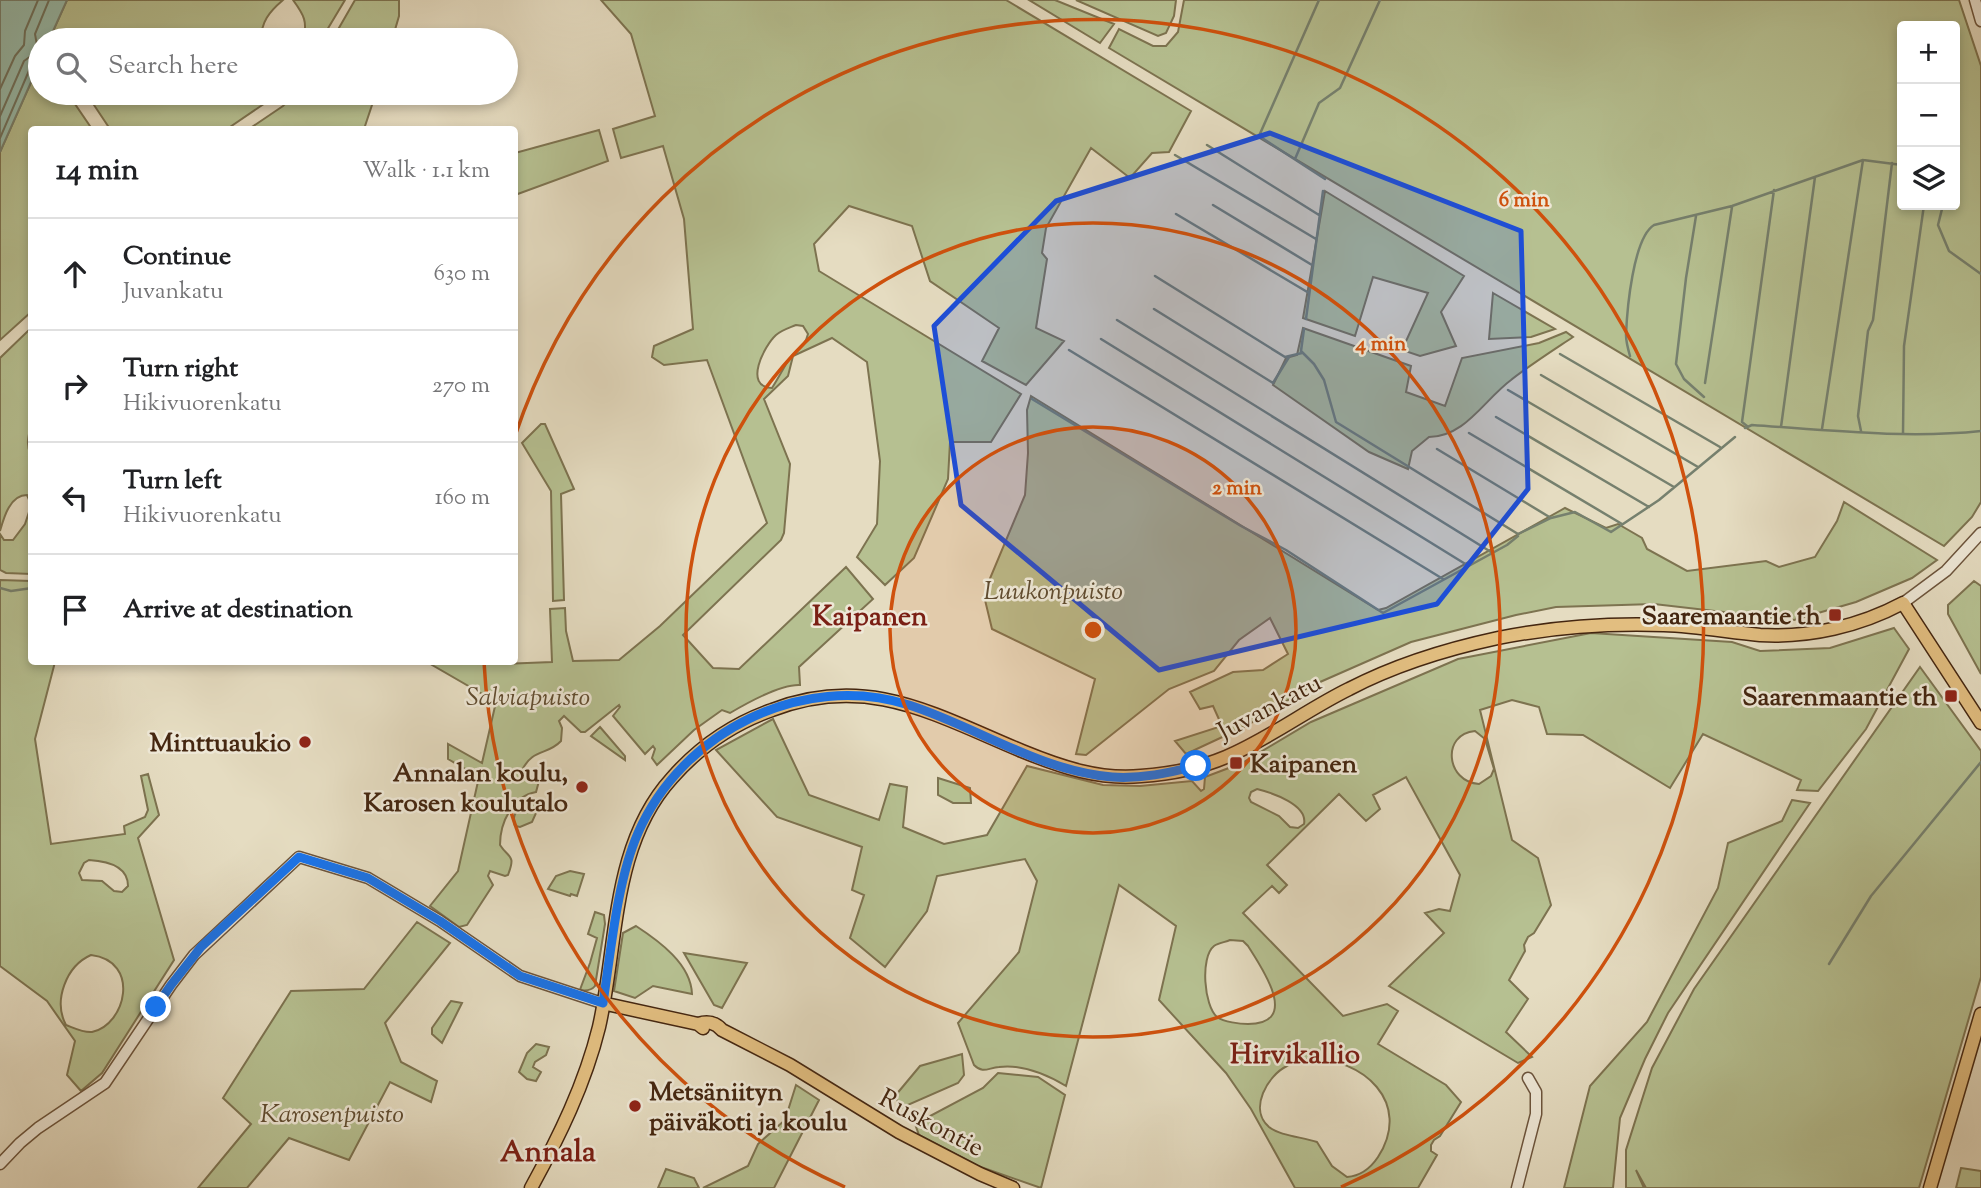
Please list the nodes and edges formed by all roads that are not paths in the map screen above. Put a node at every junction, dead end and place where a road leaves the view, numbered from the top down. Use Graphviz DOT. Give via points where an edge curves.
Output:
graph roads {
  1 [pos="1975,0"];
  2 [pos="1981,21"];
  3 [pos="1981,533"];
  4 [pos="1903,603"];
  5 [pos="1981,723"];
  6 [pos="603,1003"];
  7 [pos="1981,1014"];
  8 [pos="1528,1078"];
  9 [pos="0,1164"];
  10 [pos="531,1188"];
  11 [pos="1013,1188"];
  12 [pos="1517,1188"];
  13 [pos="1930,1188"];
  1 -- 2 [label="street"];
  3 -- 4 [label="street, Juvankatu" via="1957,561"];
  4 -- 5 [label="main road"];
  4 -- 6 [label="main road, Juvankatu" via="1842,627 1799,634 1620,624 1493,639 1375,677 1226,757 1141,776 1107,776 1058,765 912,706 872,696 808,698 784,705 714,739 676,773 658,797 638,832 624,874"];
  6 -- 9 [label="street" via="520,976 368,878 299,857 201,947 105,1083 38,1128"];
  6 -- 10 [label="main road, Juvankatu" via="573,1103"];
  6 -- 11 [label="main road, Ruskontie" via="698,1024 713,1023 890,1127"];
  7 -- 13 [label="main road"];
  8 -- 12 [label="street" via="1536,1092 1536,1114"];
}
